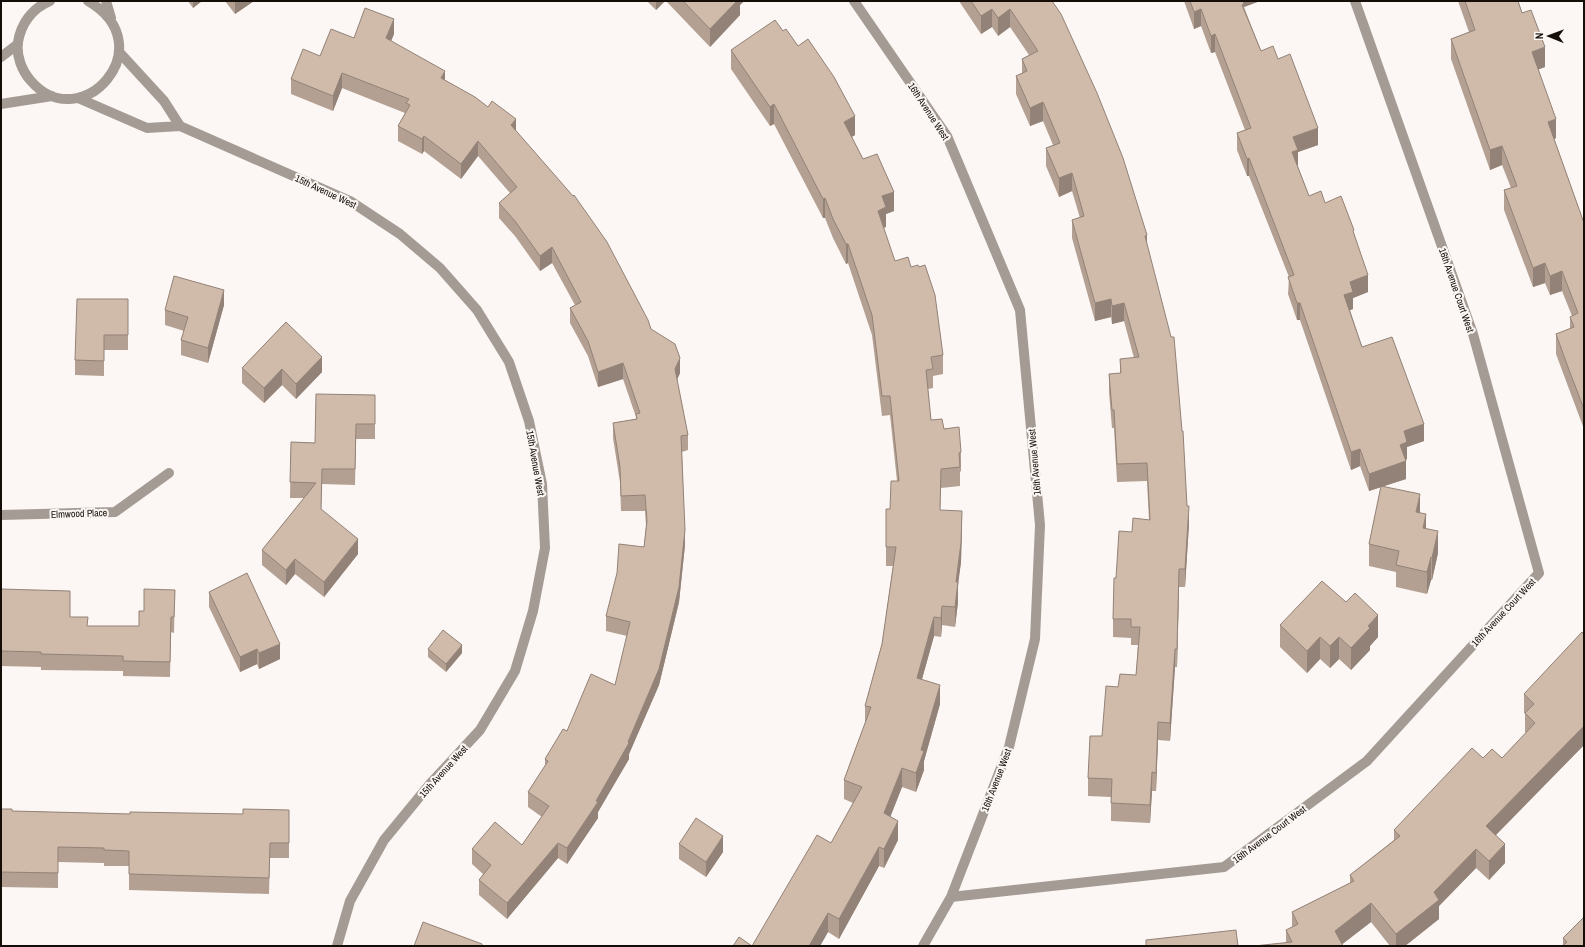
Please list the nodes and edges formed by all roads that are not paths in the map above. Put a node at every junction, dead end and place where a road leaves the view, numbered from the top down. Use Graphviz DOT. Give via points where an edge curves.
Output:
graph roads {
  1 [pos="88,1"];
  2 [pos="106,1"];
  3 [pos="854,1"];
  4 [pos="1355,1"];
  5 [pos="46,2"];
  6 [pos="111,20"];
  7 [pos="18,44"];
  8 [pos="119,52"];
  9 [pos="1,57"];
  10 [pos="52,96"];
  11 [pos="78,98"];
  12 [pos="1,104"];
  13 [pos="180,126"];
  14 [pos="169,473"];
  15 [pos="1,515"];
  16 [pos="951,897"];
  17 [pos="337,946"];
  18 [pos="923,946"];
  1 -- 6 [label="street" via="100,8"];
  2 -- 6 [label="street"];
  3 -- 16 [label="street, 16th Avenue West" via="947,136 1020,310 1040,525 1035,639 1009,747"];
  4 -- 16 [label="street, 16th Avenue Court West" via="1473,334 1539,573 1367,761 1224,867"];
  5 -- 7 [label="street" via="30,14 22,28"];
  6 -- 8 [label="street" via="118,35"];
  7 -- 9 [label="street"];
  7 -- 10 [label="street" via="19,60 26,76 37,88"];
  8 -- 11 [label="street" via="116,68 106,82 93,92"];
  8 -- 13 [label="street" via="164,100"];
  10 -- 11 [label="street"];
  10 -- 12 [label="street"];
  11 -- 13 [label="street, 15th Avenue West" via="147,128"];
  13 -- 17 [label="street, 15th Avenue West" via="350,201 400,234 440,268 477,310 510,362 529,421 542,484 545,548 533,611 514,671 480,730 430,784 384,840 350,901"];
  14 -- 15 [label="street, Elmwood Place" via="115,512"];
  16 -- 18 [label="street, 16th Avenue West"];
}
